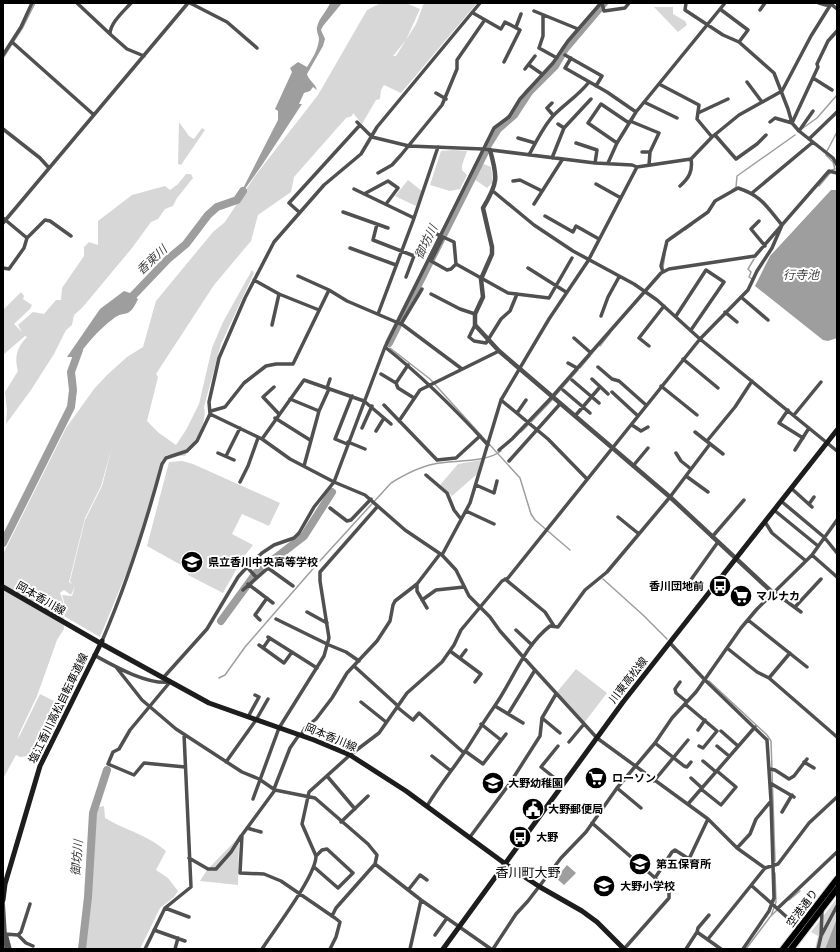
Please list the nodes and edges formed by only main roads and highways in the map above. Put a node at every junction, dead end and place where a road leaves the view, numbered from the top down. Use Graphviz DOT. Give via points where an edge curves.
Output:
graph roads {
  1 [pos="837,430"];
  2 [pos="3,587"];
  3 [pos="101,642"];
  4 [pos="505,862"];
  5 [pos="837,879"];
  6 [pos="837,889"];
  7 [pos="3,900"];
  8 [pos="443,949"];
  9 [pos="624,949"];
  10 [pos="783,949"];
  11 [pos="791,949"];
  1 -- 4 [label="main road, 川東高松線" via="670,643"];
  2 -- 3 [label="main road, 岡本香川線"];
  3 -- 4 [label="main road, 岡本香川線" via="209,703 350,755"];
  3 -- 7 [label="main road, 塩江香川高松自転車道線" via="40,766 11,861"];
  4 -- 8 [label="main road, 川東高松線"];
  4 -- 9 [label="main road, 岡本香川線" via="540,887 582,910"];
  5 -- 10 [label="highway, 空港通り"];
  6 -- 11 [label="highway, 空港通り"];
}
